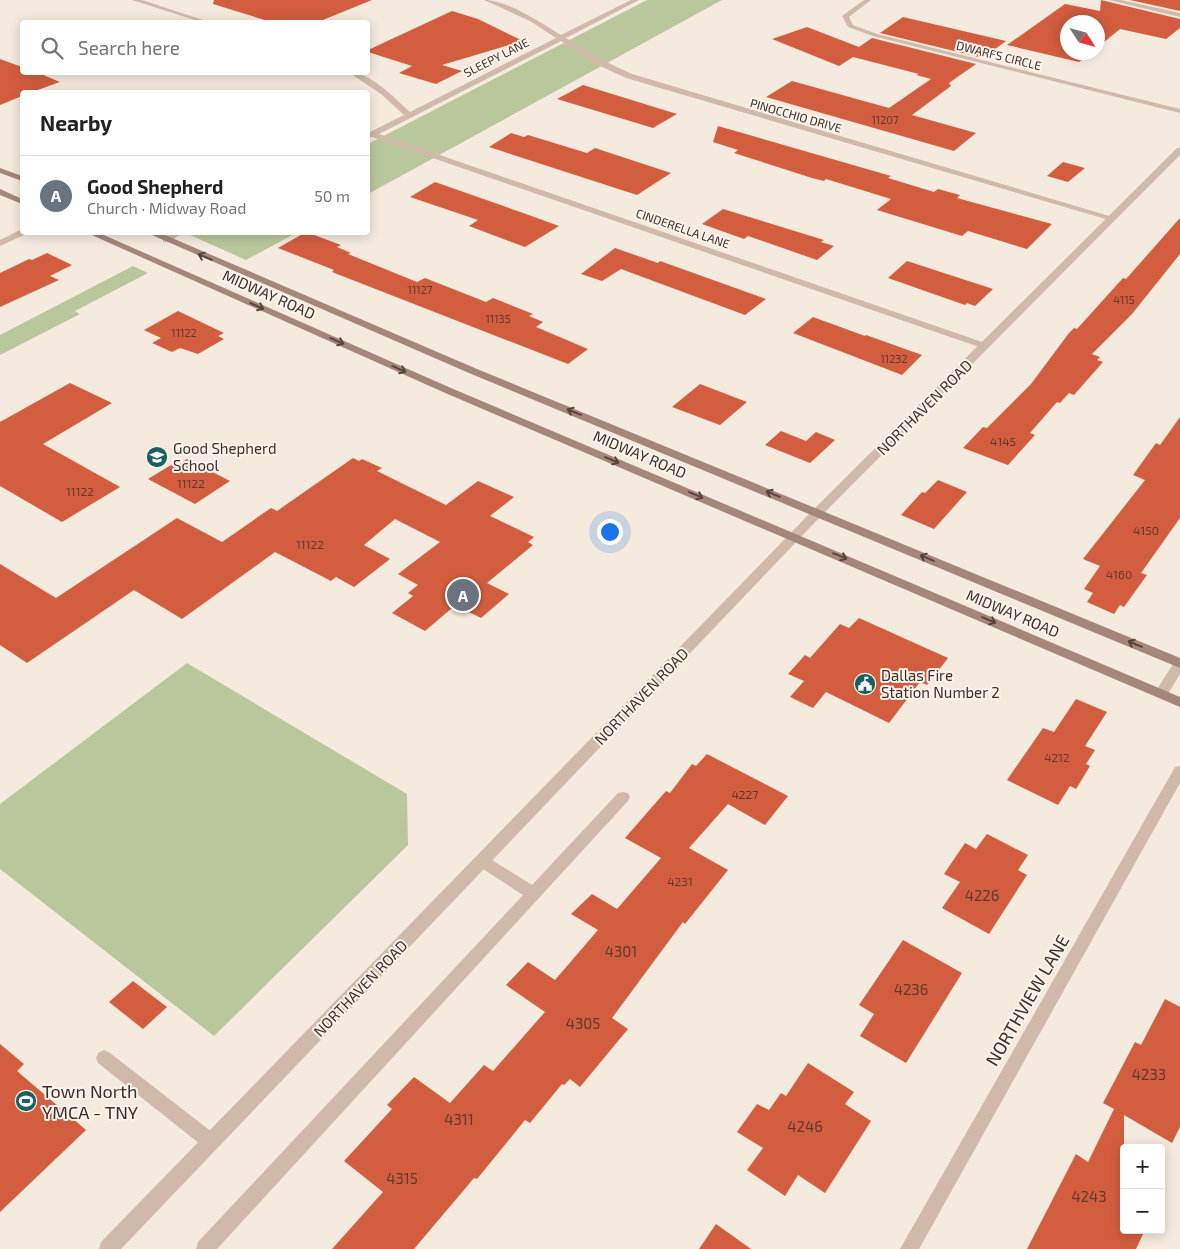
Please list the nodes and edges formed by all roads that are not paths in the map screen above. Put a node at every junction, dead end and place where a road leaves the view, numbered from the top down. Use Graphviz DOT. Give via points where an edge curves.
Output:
graph roads {
  1 [pos="135,0"];
  2 [pos="487,0"];
  3 [pos="636,0"];
  4 [pos="868,0"];
  5 [pos="1112,0"];
  6 [pos="1180,15"];
  7 [pos="200,20"];
  8 [pos="562,38"];
  9 [pos="356,75"];
  10 [pos="1180,111"];
  11 [pos="408,115"];
  12 [pos="370,135"];
  13 [pos="1180,150"];
  14 [pos="0,170"];
  15 [pos="20,178"];
  16 [pos="0,192"];
  17 [pos="20,201"];
  18 [pos="1112,218"];
  19 [pos="20,233"];
  20 [pos="96,235"];
  21 [pos="155,235"];
  22 [pos="175,235"];
  23 [pos="166,240"];
  24 [pos="0,243"];
  25 [pos="986,346"];
  26 [pos="818,512"];
  27 [pos="795,537"];
  28 [pos="1180,663"];
  29 [pos="1161,694"];
  30 [pos="1180,702"];
  31 [pos="1180,771"];
  32 [pos="623,797"];
  33 [pos="482,861"];
  34 [pos="533,894"];
  35 [pos="104,1058"];
  36 [pos="211,1142"];
  37 [pos="108,1249"];
  38 [pos="204,1249"];
  39 [pos="909,1249"];
  1 -- 7 [label="street"];
  2 -- 8 [label="street, PINOCCHIO DRIVE"];
  3 -- 8 [label="street, SLEEPY LANE"];
  4 -- 10 [label="street, DWARFS CIRCLE" via="846,16 850,26 875,36"];
  5 -- 6 [label="street"];
  8 -- 11 [label="street, SLEEPY LANE"];
  8 -- 18 [label="street, PINOCCHIO DRIVE" via="601,63 630,76"];
  9 -- 11 [label="street" via="384,92"];
  11 -- 12 [label="street, SLEEPY LANE"];
  12 -- 25 [label="street, CINDERELLA LANE"];
  13 -- 18 [label="street, NORTHAVEN ROAD"];
  14 -- 15 [label="main road"];
  16 -- 17 [label="main road"];
  18 -- 25 [label="street, NORTHAVEN ROAD"];
  19 -- 24 [label="street"];
  20 -- 27 [label="main road, MIDWAY ROAD, one-way" via="446,390"];
  21 -- 23 [label="main road, MIDWAY ROAD"];
  22 -- 23 [label="street"];
  26 -- 23 [label="main road, MIDWAY ROAD, one-way" via="482,375"];
  25 -- 26 [label="street, NORTHAVEN ROAD"];
  26 -- 27 [label="street, NORTHAVEN ROAD"];
  28 -- 26 [label="main road, MIDWAY ROAD, one-way"];
  27 -- 29 [label="main road, MIDWAY ROAD, one-way"];
  27 -- 33 [label="street, NORTHAVEN ROAD"];
  28 -- 29 [label="street"];
  29 -- 30 [label="main road, MIDWAY ROAD"];
  31 -- 39 [label="street, NORTHVIEW LANE"];
  32 -- 34 [label="street"];
  33 -- 34 [label="street"];
  33 -- 36 [label="street, NORTHAVEN ROAD"];
  34 -- 38 [label="street"];
  35 -- 36 [label="street"];
  36 -- 37 [label="street, NORTHAVEN ROAD"];
}
